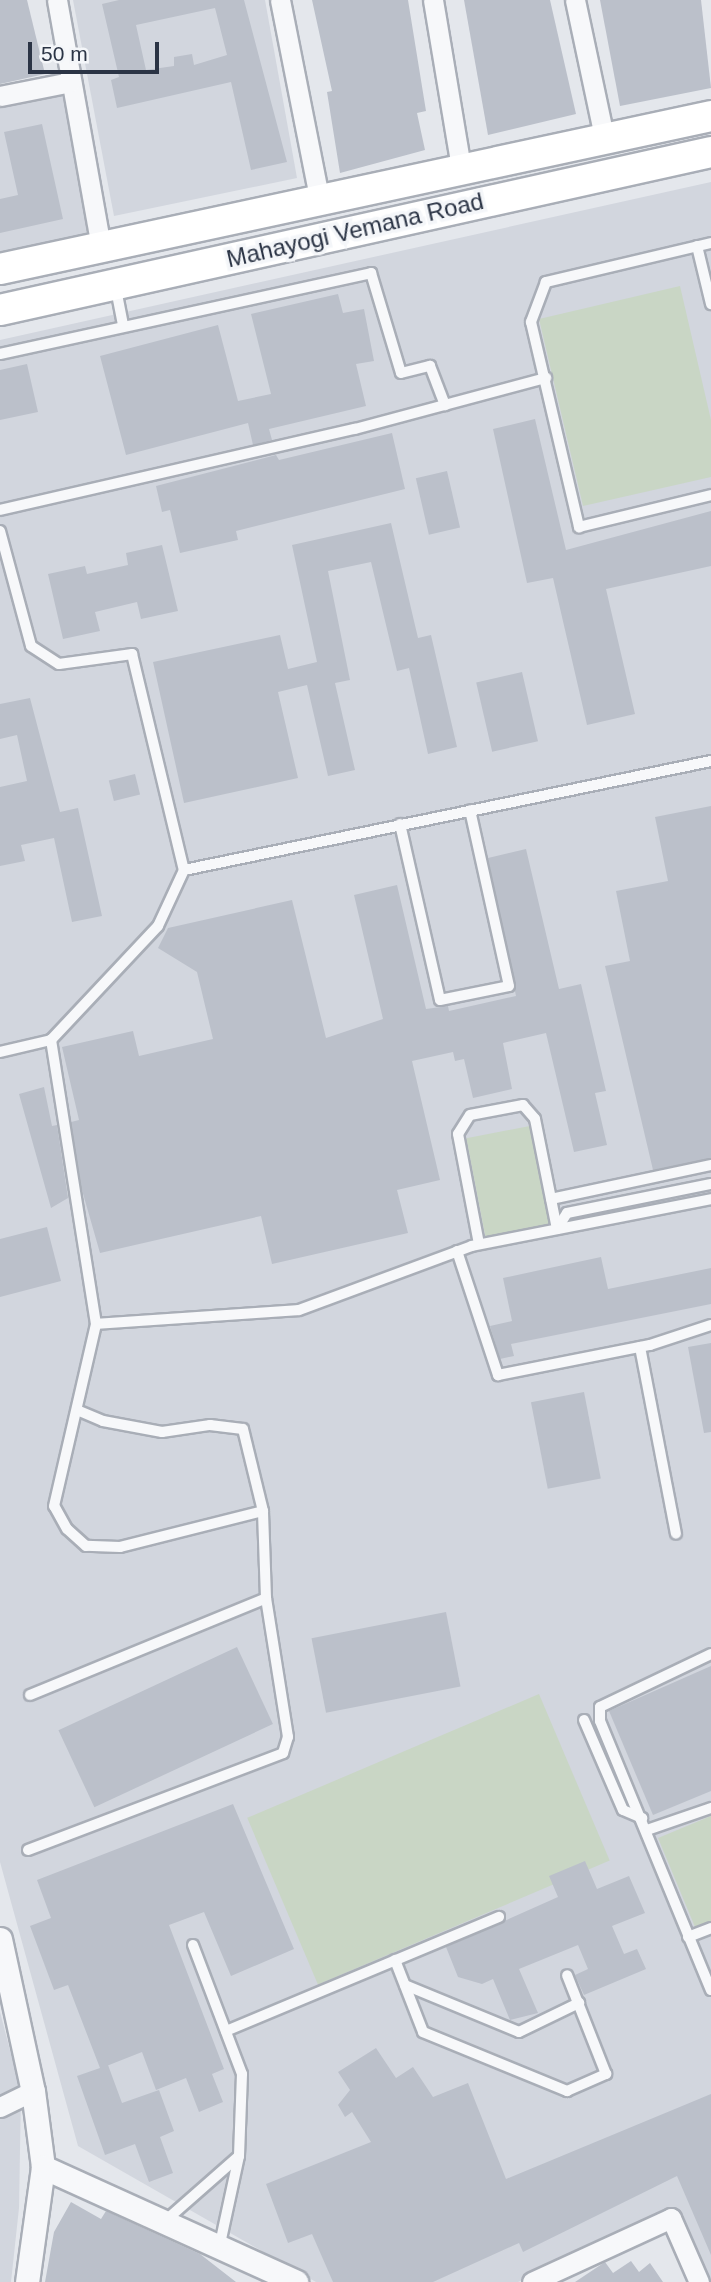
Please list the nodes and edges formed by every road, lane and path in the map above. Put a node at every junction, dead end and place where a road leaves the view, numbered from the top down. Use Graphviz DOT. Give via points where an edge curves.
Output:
graph roads {
  1 [pos="57,0"];
  2 [pos="280,0"];
  3 [pos="433,0"];
  4 [pos="575,0"];
  5 [pos="71,82"];
  6 [pos="0,96"];
  7 [pos="711,116"];
  8 [pos="604,137"];
  9 [pos="711,152"];
  10 [pos="461,168"];
  11 [pos="319,197"];
  12 [pos="711,243"];
  13 [pos="101,246"];
  14 [pos="697,246"];
  15 [pos="0,269"];
  16 [pos="115,284"];
  17 [pos="711,304"];
  18 [pos="0,310"];
  19 [pos="123,326"];
  20 [pos="0,354"];
  21 [pos="547,378"];
  22 [pos="444,405"];
  23 [pos="711,495"];
  24 [pos="0,510"];
  25 [pos="0,531"];
  26 [pos="711,761"];
  27 [pos="470,810"];
  28 [pos="400,824"];
  29 [pos="184,870"];
  30 [pos="51,1040"];
  31 [pos="0,1052"];
  32 [pos="711,1165"];
  33 [pos="711,1184"];
  34 [pos="551,1199"];
  35 [pos="711,1199"];
  36 [pos="557,1229"];
  37 [pos="479,1244"];
  38 [pos="457,1251"];
  39 [pos="96,1324"];
  40 [pos="711,1325"];
  41 [pos="640,1347"];
  42 [pos="77,1410"];
  43 [pos="263,1511"];
  44 [pos="676,1534"];
  45 [pos="266,1598"];
  46 [pos="711,1654"];
  47 [pos="30,1695"];
  48 [pos="584,1720"];
  49 [pos="711,1808"];
  50 [pos="642,1818"];
  51 [pos="647,1830"];
  52 [pos="28,1850"];
  53 [pos="499,1917"];
  54 [pos="711,1928"];
  55 [pos="688,1937"];
  56 [pos="0,1939"];
  57 [pos="193,1945"];
  58 [pos="395,1960"];
  59 [pos="3,1964"];
  60 [pos="567,1975"];
  61 [pos="405,1985"];
  62 [pos="711,1990"];
  63 [pos="579,2003"];
  64 [pos="226,2031"];
  65 [pos="33,2091"];
  66 [pos="0,2107"];
  67 [pos="239,2156"];
  68 [pos="43,2167"];
  69 [pos="165,2221"];
  70 [pos="220,2244"];
  71 [pos="27,2282"];
  72 [pos="296,2282"];
  73 [pos="532,2282"];
  74 [pos="699,2282"];
  1 -- 5 [label="street"];
  2 -- 11 [label="street"];
  3 -- 10 [label="street"];
  4 -- 8 [label="street"];
  5 -- 6 [label="street"];
  5 -- 13 [label="street"];
  7 -- 8 [label="main road, Mahayogi Vemana Road"];
  8 -- 10 [label="main road, Mahayogi Vemana Road"];
  9 -- 16 [label="main road, Mahayogi Vemana Road"];
  10 -- 11 [label="main road, Mahayogi Vemana Road"];
  11 -- 13 [label="main road, Mahayogi Vemana Road"];
  12 -- 14 [label="lane"];
  13 -- 15 [label="main road, Mahayogi Vemana Road"];
  14 -- 17 [label="lane"];
  14 -- 21 [label="lane" via="545,282 531,322"];
  16 -- 18 [label="main road, Mahayogi Vemana Road"];
  16 -- 19 [label="lane"];
  19 -- 20 [label="lane"];
  19 -- 22 [label="lane" via="371,273 401,373 430,366"];
  21 -- 22 [label="lane"];
  21 -- 23 [label="lane" via="579,527"];
  22 -- 24 [label="lane"];
  25 -- 29 [label="lane" via="32,646 59,664 132,654"];
  26 -- 27 [label="lane"];
  27 -- 28 [label="lane"];
  27 -- 28 [label="lane" via="509,986 440,1000"];
  28 -- 29 [label="lane"];
  29 -- 30 [label="lane" via="158,926"];
  30 -- 31 [label="lane"];
  30 -- 39 [label="lane"];
  32 -- 34 [label="lane"];
  33 -- 36 [label="lane" via="567,1213"];
  34 -- 36 [label="lane"];
  34 -- 37 [label="lane" via="536,1119 523,1105 470,1115 458,1134"];
  35 -- 36 [label="lane"];
  36 -- 37 [label="lane"];
  37 -- 38 [label="lane"];
  38 -- 39 [label="lane" via="299,1311"];
  38 -- 41 [label="lane" via="498,1375"];
  39 -- 42 [label="lane"];
  40 -- 41 [label="lane"];
  41 -- 44 [label="lane"];
  42 -- 43 [label="lane" via="103,1421 162,1432 210,1425 243,1429"];
  42 -- 43 [label="lane" via="54,1506 67,1529 86,1546 120,1547"];
  43 -- 45 [label="lane"];
  45 -- 47 [label="lane"];
  45 -- 52 [label="lane" via="288,1737 283,1753"];
  46 -- 50 [label="lane" via="600,1707 600,1721"];
  48 -- 50 [label="lane" via="623,1810"];
  49 -- 51 [label="lane"];
  50 -- 51 [label="lane"];
  51 -- 55 [label="lane"];
  53 -- 58 [label="lane"];
  54 -- 55 [label="lane"];
  55 -- 62 [label="lane"];
  56 -- 59 [label="street"];
  57 -- 64 [label="lane"];
  58 -- 61 [label="lane"];
  58 -- 64 [label="lane"];
  59 -- 65 [label="street"];
  60 -- 63 [label="lane"];
  61 -- 63 [label="lane" via="519,2032"];
  61 -- 63 [label="lane" via="423,2032 567,2091 606,2074"];
  64 -- 67 [label="lane" via="242,2074"];
  65 -- 66 [label="street"];
  65 -- 68 [label="street"];
  67 -- 69 [label="lane"];
  67 -- 70 [label="lane"];
  68 -- 69 [label="street"];
  68 -- 71 [label="street"];
  69 -- 70 [label="street"];
  70 -- 72 [label="street"];
  73 -- 74 [label="street" via="671,2218"];
}
